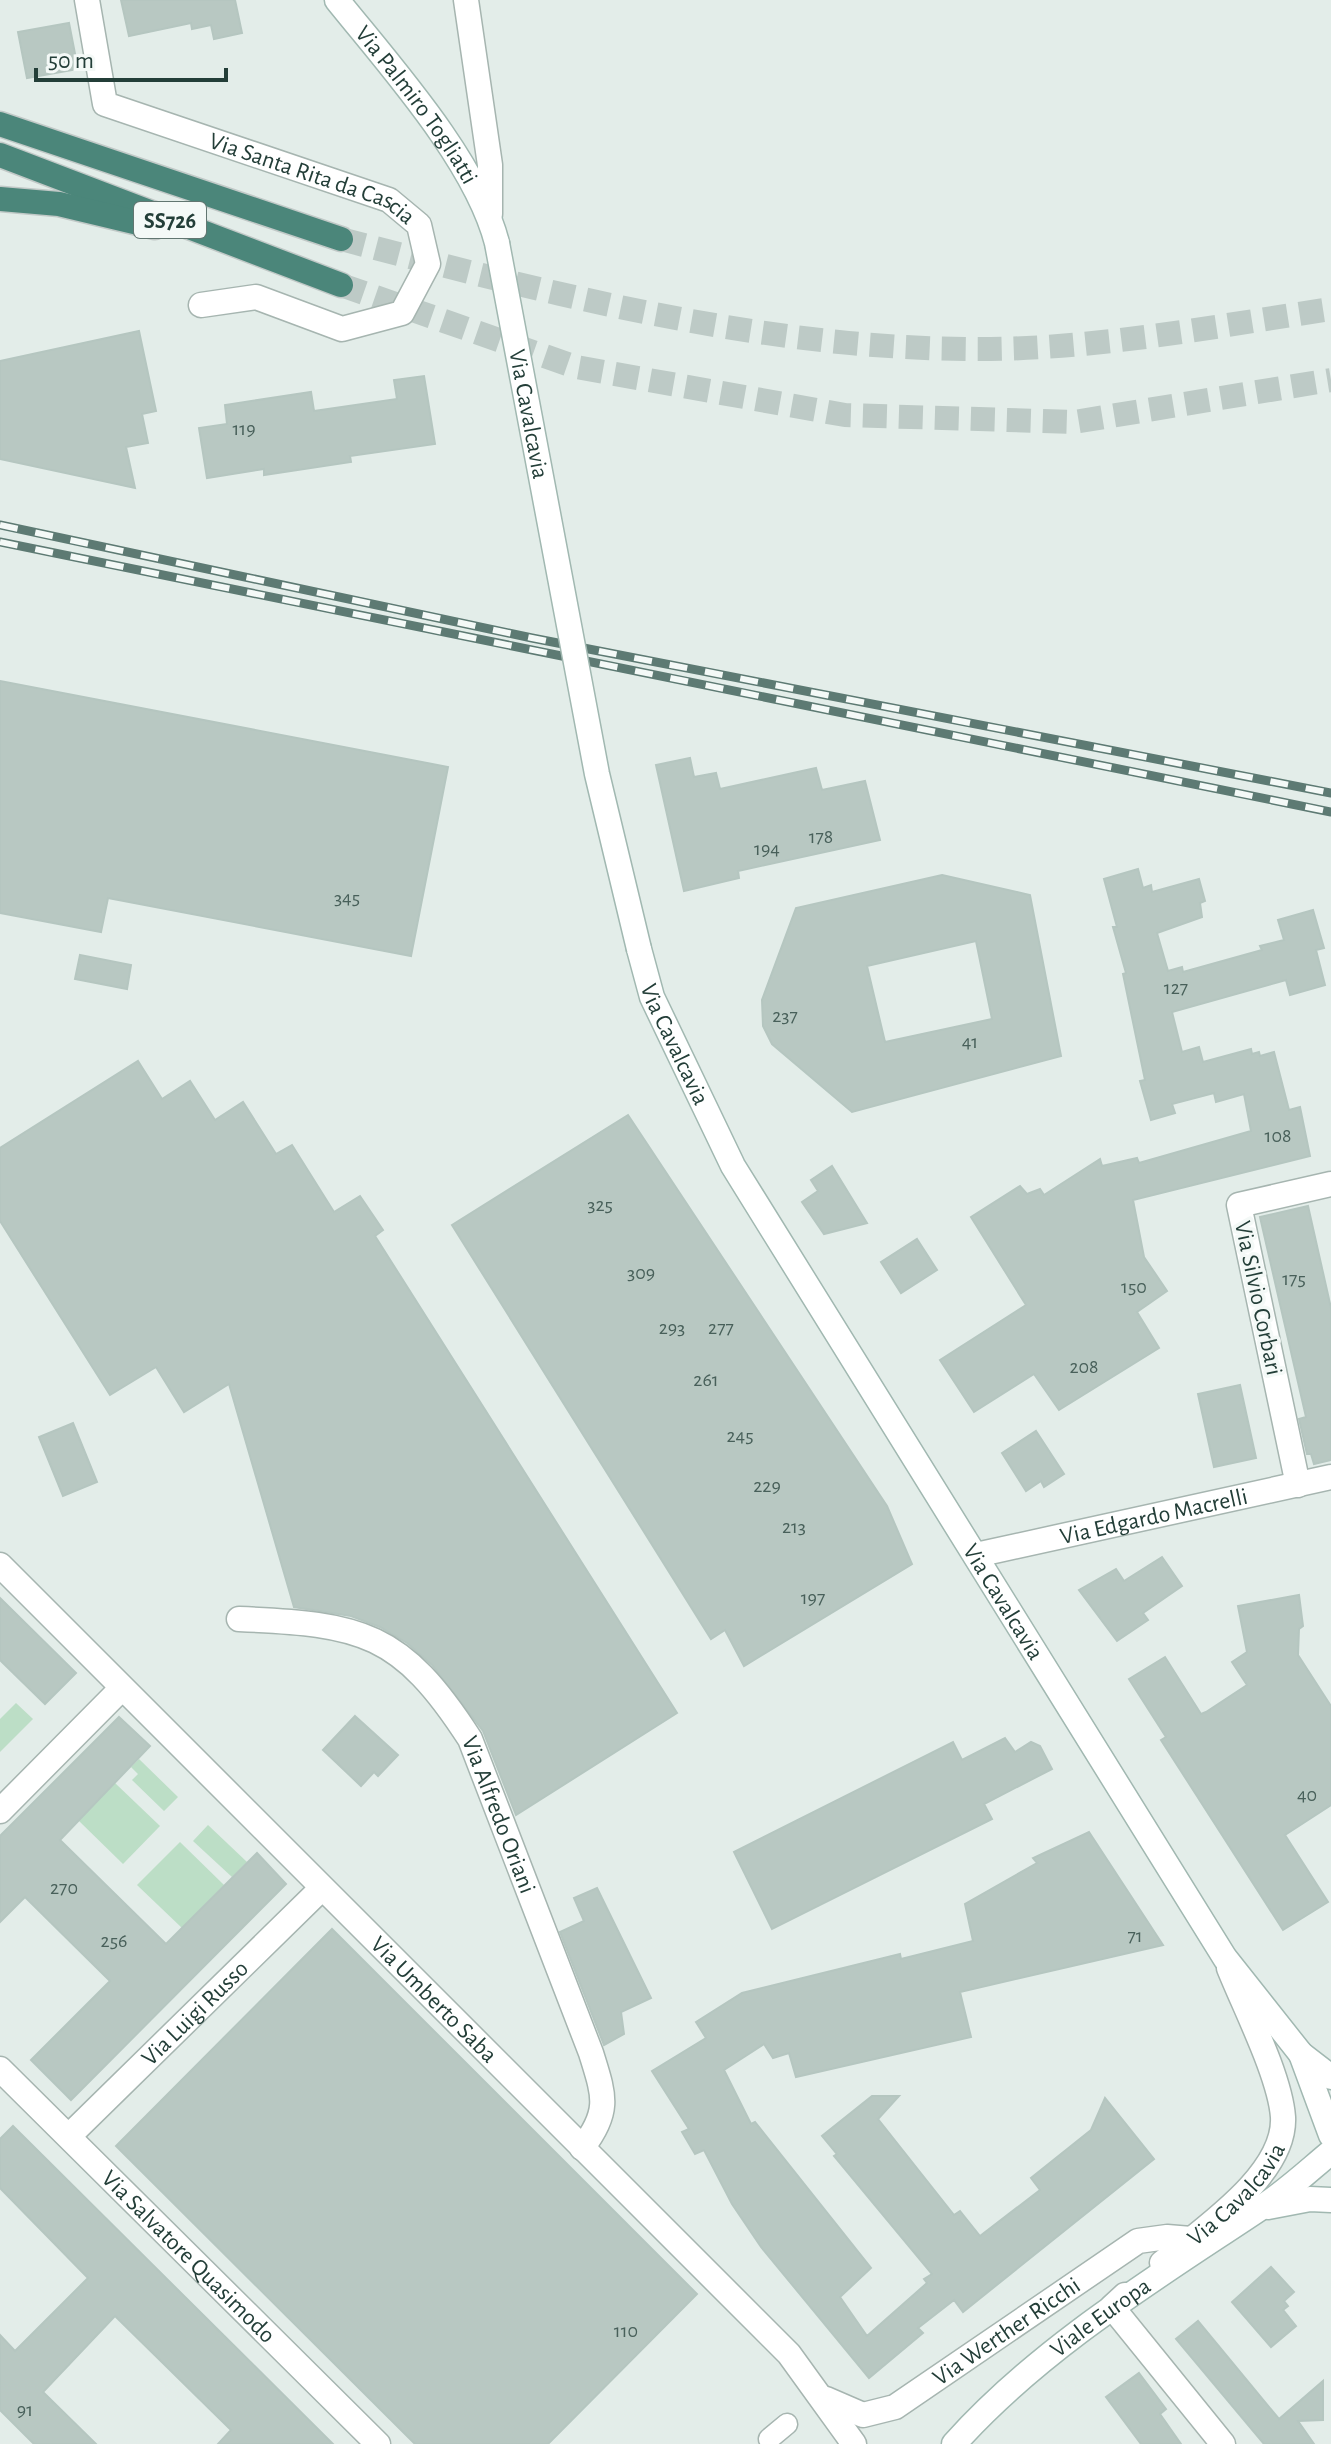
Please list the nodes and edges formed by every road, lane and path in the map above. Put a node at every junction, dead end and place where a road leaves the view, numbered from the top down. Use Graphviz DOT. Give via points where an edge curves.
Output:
graph roads {
  1 [pos="87,0"];
  2 [pos="337,0"];
  3 [pos="466,0"];
  4 [pos="0,124"];
  5 [pos="0,155"];
  6 [pos="0,199"];
  7 [pos="490,214"];
  8 [pos="220,239"];
  9 [pos="341,239"];
  10 [pos="341,285"];
  11 [pos="201,305"];
  12 [pos="1331,1184"];
  13 [pos="1331,1477"];
  14 [pos="1298,1485"];
  15 [pos="976,1555"];
  16 [pos="0,1565"];
  17 [pos="239,1619"];
  18 [pos="121,1689"];
  19 [pos="0,1811"];
  20 [pos="321,1889"];
  21 [pos="1225,1958"];
  22 [pos="1301,2054"];
  23 [pos="0,2069"];
  24 [pos="1331,2077"];
  25 [pos="1331,2135"];
  26 [pos="69,2136"];
  27 [pos="582,2148"];
  28 [pos="1331,2152"];
  29 [pos="1331,2200"];
  30 [pos="1261,2208"];
  31 [pos="1191,2239"];
  32 [pos="1112,2307"];
  33 [pos="823,2397"];
  34 [pos="787,2424"];
  35 [pos="769,2439"];
  36 [pos="853,2442"];
  37 [pos="378,2444"];
  38 [pos="954,2444"];
  39 [pos="1223,2444"];
  1 -- 11 [label="street, Via Santa Rita da Cascia" via="105,104 389,200 419,225 428,264 402,313 342,329 256,297"];
  2 -- 7 [label="street, Via Palmiro Togliatti" via="448,146"];
  3 -- 7 [label="street, Via Cavalcavia" via="490,165"];
  4 -- 9 [label="highway, SS726"];
  5 -- 8 [label="highway, SS726"];
  6 -- 8 [label="highway" via="59,204"];
  7 -- 15 [label="street, Via Cavalcavia, bridge" via="597,774 652,997 733,1166"];
  8 -- 10 [label="highway, SS726"];
  12 -- 14 [label="street, Via Silvio Corbari" via="1239,1205"];
  13 -- 14 [label="street, Via Edgardo Macrelli"];
  14 -- 15 [label="street, Via Edgardo Macrelli"];
  15 -- 21 [label="street, Via Cavalcavia"];
  16 -- 18 [label="street, Via Umberto Saba"];
  17 -- 27 [label="street, Via Alfredo Oriani" via="318,1622 361,1634 405,1657 448,1705 470,1739 601,2086 603,2114"];
  18 -- 19 [label="street"];
  18 -- 20 [label="street, Via Umberto Saba"];
  20 -- 26 [label="street, Via Luigi Russo"];
  20 -- 27 [label="street, Via Umberto Saba"];
  21 -- 22 [label="street, Via Cavalcavia"];
  21 -- 31 [label="street, Via Cavalcavia" via="1276,2089 1283,2116 1281,2135 1273,2157 1251,2186"];
  22 -- 24 [label="street, Via Cavalcavia"];
  22 -- 25 [label="street, Via Cavalcavia"];
  23 -- 26 [label="street, Via Salvatore Quasimodo"];
  26 -- 37 [label="street, Via Salvatore Quasimodo"];
  27 -- 33 [label="street, Via Umberto Saba" via="789,2354"];
  28 -- 30 [label="street, Viale Europa"];
  29 -- 30 [label="street, Viale Europa"];
  30 -- 32 [label="street, Viale Europa"];
  31 -- 32 [label="street, Via Cavalcavia"];
  31 -- 33 [label="street, Via Werther Ricchi" via="1138,2241 880,2414 863,2415"];
  32 -- 38 [label="street, Viale Europa"];
  32 -- 39 [label="street"];
  33 -- 36 [label="street, Via Umberto Saba"];
  34 -- 35 [label="street"];
}
